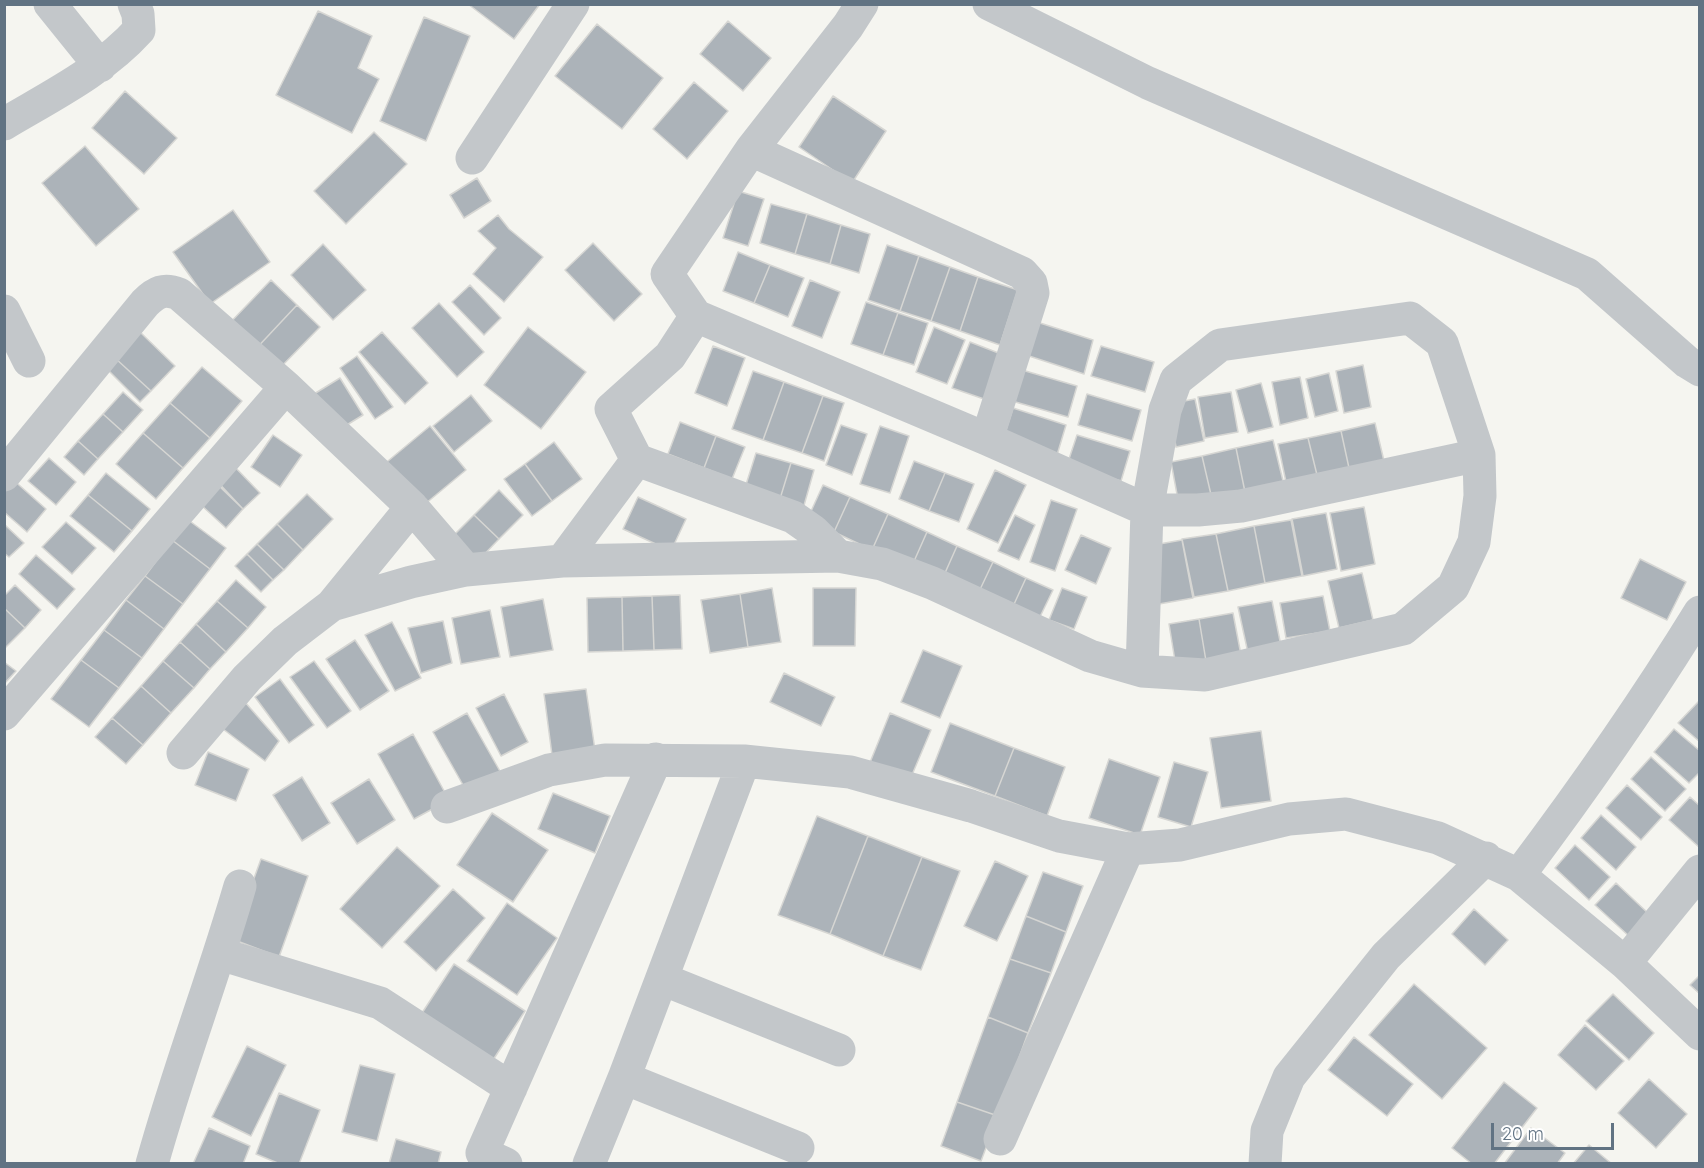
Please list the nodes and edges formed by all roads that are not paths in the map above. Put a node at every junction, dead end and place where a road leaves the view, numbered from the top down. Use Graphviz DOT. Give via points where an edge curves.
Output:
graph roads {
  1 [pos="50,4"];
  2 [pos="134,4"];
  3 [pos="573,4"];
  4 [pos="862,4"];
  5 [pos="989,4"];
  6 [pos="100,66"];
  7 [pos="4,124"];
  8 [pos="751,150"];
  9 [pos="472,159"];
  10 [pos="4,311"];
  11 [pos="696,316"];
  12 [pos="29,361"];
  13 [pos="1700,370"];
  14 [pos="286,387"];
  15 [pos="987,439"];
  16 [pos="1479,455"];
  17 [pos="637,460"];
  18 [pos="4,475"];
  19 [pos="412,507"];
  20 [pos="1147,510"];
  21 [pos="838,556"];
  22 [pos="562,561"];
  23 [pos="466,570"];
  24 [pos="332,605"];
  25 [pos="1697,623"];
  26 [pos="1142,671"];
  27 [pos="4,714"];
  28 [pos="183,753"];
  29 [pos="656,759"];
  30 [pos="744,761"];
  31 [pos="447,807"];
  32 [pos="1128,849"];
  33 [pos="1486,858"];
  34 [pos="1700,871"];
  35 [pos="1519,875"];
  36 [pos="240,886"];
  37 [pos="220,954"];
  38 [pos="1625,963"];
  39 [pos="662,979"];
  40 [pos="1700,1034"];
  41 [pos="840,1050"];
  42 [pos="624,1078"];
  43 [pos="511,1088"];
  44 [pos="1000,1139"];
  45 [pos="798,1148"];
  46 [pos="489,1160"];
  47 [pos="152,1164"];
  48 [pos="589,1164"];
  49 [pos="1265,1164"];
  1 -- 6 [label="street"];
  2 -- 6 [label="street" via="139,30"];
  3 -- 9 [label="street"];
  4 -- 8 [label="street"];
  5 -- 13 [label="street" via="1148,83 1587,274"];
  6 -- 7 [label="street"];
  8 -- 11 [label="street" via="668,274"];
  8 -- 15 [label="street" via="1022,273 1031,283 1033,293"];
  10 -- 12 [label="street"];
  11 -- 15 [label="street"];
  11 -- 17 [label="street" via="670,356 611,409"];
  14 -- 18 [label="street" via="179,294 161,291 145,303"];
  14 -- 19 [label="street"];
  14 -- 27 [label="street"];
  15 -- 20 [label="street"];
  16 -- 20 [label="street" via="1241,506"];
  16 -- 20 [label="street" via="1442,343 1410,318 1220,345 1176,380 1165,410"];
  16 -- 26 [label="street" via="1480,496 1474,542 1453,587 1403,629 1205,675"];
  17 -- 21 [label="street" via="793,517"];
  17 -- 22 [label="street"];
  19 -- 23 [label="street"];
  19 -- 24 [label="street"];
  20 -- 26 [label="street"];
  21 -- 22 [label="street"];
  21 -- 26 [label="street" via="882,564 1090,656"];
  22 -- 23 [label="street"];
  23 -- 24 [label="street"];
  24 -- 28 [label="street" via="285,641 247,678"];
  25 -- 35 [label="street" via="1578,797"];
  29 -- 30 [label="street"];
  29 -- 31 [label="street" via="605,760 549,770"];
  29 -- 43 [label="street"];
  30 -- 32 [label="street" via="850,772 1059,836"];
  30 -- 39 [label="street"];
  32 -- 33 [label="street" via="1180,845 1289,819 1346,814 1438,838"];
  32 -- 44 [label="street"];
  33 -- 35 [label="street"];
  33 -- 49 [label="street" via="1386,956 1289,1077 1267,1131"];
  34 -- 38 [label="street"];
  35 -- 38 [label="street"];
  36 -- 37 [label="street"];
  37 -- 43 [label="street" via="380,1003"];
  37 -- 47 [label="street"];
  38 -- 40 [label="street"];
  39 -- 41 [label="street"];
  39 -- 42 [label="street"];
  42 -- 45 [label="street"];
  42 -- 48 [label="street"];
  43 -- 46 [label="street"];
}
